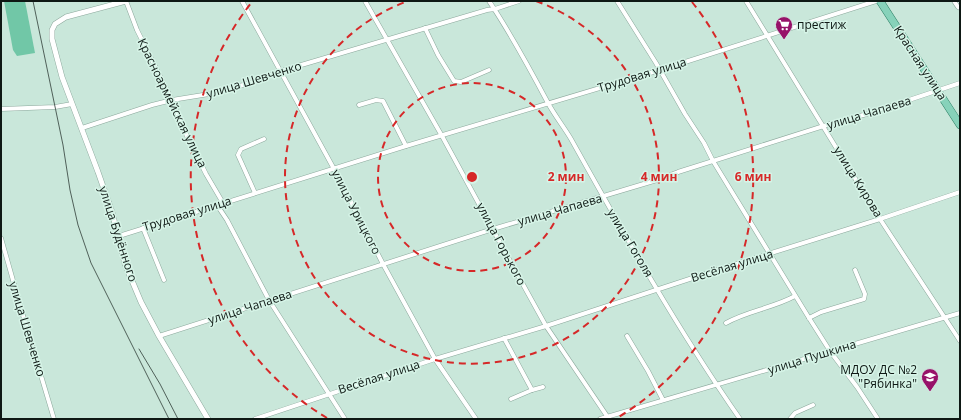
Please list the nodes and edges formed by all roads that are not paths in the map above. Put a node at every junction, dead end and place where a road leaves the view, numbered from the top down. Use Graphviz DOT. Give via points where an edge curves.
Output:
graph roads {
  1 [pos="126,1"];
  2 [pos="242,1"];
  3 [pos="365,1"];
  4 [pos="489,1"];
  5 [pos="519,1"];
  6 [pos="617,1"];
  7 [pos="746,1"];
  8 [pos="876,1"];
  9 [pos="880,1"];
  10 [pos="954,1"];
  11 [pos="960,8"];
  12 [pos="495,9"];
  13 [pos="425,28"];
  14 [pos="769,36"];
  15 [pos="386,39"];
  16 [pos="489,70"];
  17 [pos="660,70"];
  18 [pos="281,72"];
  19 [pos="960,83"];
  20 [pos="938,90"];
  21 [pos="172,100"];
  22 [pos="548,103"];
  23 [pos="72,104"];
  24 [pos="359,105"];
  25 [pos="1,109"];
  26 [pos="960,125"];
  27 [pos="823,127"];
  28 [pos="82,128"];
  29 [pos="442,136"];
  30 [pos="264,139"];
  31 [pos="406,146"];
  32 [pos="713,161"];
  33 [pos="334,169"];
  34 [pos="960,192"];
  35 [pos="255,193"];
  36 [pos="603,197"];
  37 [pos="223,203"];
  38 [pos="217,205"];
  39 [pos="880,219"];
  40 [pos="143,228"];
  41 [pos="493,229"];
  42 [pos="118,236"];
  43 [pos="1,238"];
  44 [pos="770,254"];
  45 [pos="383,264"];
  46 [pos="855,270"];
  47 [pos="164,280"];
  48 [pos="657,290"];
  49 [pos="795,296"];
  50 [pos="269,300"];
  51 [pos="960,313"];
  52 [pos="809,318"];
  53 [pos="945,318"];
  54 [pos="726,323"];
  55 [pos="546,326"];
  56 [pos="159,336"];
  57 [pos="627,336"];
  58 [pos="504,338"];
  59 [pos="960,341"];
  60 [pos="830,352"];
  61 [pos="434,358"];
  62 [pos="716,385"];
  63 [pos="543,387"];
  64 [pos="532,390"];
  65 [pos="328,394"];
  66 [pos="511,399"];
  67 [pos="663,400"];
  68 [pos="813,405"];
  69 [pos="608,418"];
  70 [pos="54,419"];
  71 [pos="208,419"];
  72 [pos="255,419"];
  73 [pos="345,419"];
  74 [pos="476,419"];
  75 [pos="600,419"];
  76 [pos="740,419"];
  77 [pos="790,419"];
  78 [pos="878,419"];
  1 -- 21 [label="street, Красноармейская улица" via="137,30"];
  1 -- 23 [label="street, улица Будённого" via="66,17 55,24 52,38 62,78"];
  2 -- 18 [label="street, улица Урицкого"];
  3 -- 15 [label="street, улица Горького"];
  4 -- 12 [label="street, улица Гоголя"];
  5 -- 12 [label="street, улица Шевченко"];
  6 -- 17 [label="street"];
  7 -- 14 [label="street, улица Кирова"];
  8 -- 14 [label="street, Трудовая улица"];
  9 -- 20 [label="main road, Красная улица"];
  10 -- 11 [label="street"];
  12 -- 13 [label="street, улица Шевченко"];
  12 -- 22 [label="street, улица Гоголя"];
  13 -- 15 [label="street, улица Шевченко"];
  13 -- 16 [label="street" via="454,81 461,82"];
  14 -- 17 [label="street, Трудовая улица"];
  14 -- 27 [label="street, улица Кирова"];
  15 -- 18 [label="street, улица Шевченко"];
  15 -- 29 [label="street, улица Горького"];
  17 -- 22 [label="street, Трудовая улица"];
  17 -- 32 [label="street"];
  18 -- 21 [label="street, улица Шевченко" via="209,94"];
  18 -- 33 [label="street, улица Урицкого"];
  19 -- 20 [label="street, улица Чапаева"];
  20 -- 26 [label="main road, Красная улица"];
  20 -- 27 [label="street, улица Чапаева"];
  21 -- 28 [label="street, улица Шевченко"];
  21 -- 37 [label="street, Красноармейская улица" via="187,136"];
  22 -- 29 [label="street, Трудовая улица"];
  22 -- 36 [label="street, улица Гоголя"];
  23 -- 25 [label="street"];
  23 -- 28 [label="street, улица Будённого"];
  24 -- 31 [label="street" via="376,100 383,101"];
  27 -- 32 [label="street, улица Чапаева"];
  27 -- 39 [label="street, улица Кирова"];
  28 -- 42 [label="street, улица Будённого"];
  29 -- 31 [label="street, Трудовая улица"];
  29 -- 41 [label="street, улица Горького"];
  30 -- 35 [label="street" via="241,148 238,155"];
  31 -- 33 [label="street, Трудовая улица"];
  32 -- 36 [label="street, улица Чапаева"];
  32 -- 44 [label="street"];
  33 -- 35 [label="street, Трудовая улица"];
  33 -- 45 [label="street, улица Урицкого"];
  34 -- 39 [label="street, Весёлая улица"];
  35 -- 37 [label="street, Трудовая улица"];
  36 -- 41 [label="street, улица Чапаева"];
  36 -- 48 [label="street, улица Гоголя"];
  37 -- 38 [label="street, Трудовая улица"];
  38 -- 40 [label="street, Трудовая улица"];
  38 -- 50 [label="street"];
  39 -- 44 [label="street, Весёлая улица"];
  39 -- 53 [label="street, улица Кирова"];
  40 -- 42 [label="street, Трудовая улица"];
  40 -- 47 [label="street"];
  41 -- 45 [label="street, улица Чапаева"];
  41 -- 55 [label="street, улица Горького"];
  42 -- 56 [label="street, улица Будённого" via="125,264"];
  43 -- 70 [label="street, улица Шевченко"];
  44 -- 48 [label="street, Весёлая улица"];
  44 -- 49 [label="street"];
  45 -- 50 [label="street, улица Чапаева"];
  45 -- 61 [label="street, улица Урицкого"];
  46 -- 52 [label="street" via="865,294 864,299"];
  48 -- 55 [label="street, Весёлая улица"];
  48 -- 62 [label="street, улица Гоголя"];
  49 -- 52 [label="street"];
  49 -- 54 [label="street"];
  50 -- 56 [label="street, улица Чапаева"];
  50 -- 65 [label="street"];
  51 -- 53 [label="street, улица Пушкина"];
  52 -- 60 [label="street"];
  53 -- 59 [label="street, улица Кирова"];
  53 -- 60 [label="street, улица Пушкина"];
  55 -- 58 [label="street, Весёлая улица"];
  55 -- 69 [label="street, улица Горького"];
  56 -- 71 [label="street, улица Будённого"];
  57 -- 67 [label="street"];
  58 -- 61 [label="street, Весёлая улица"];
  58 -- 64 [label="street"];
  60 -- 62 [label="street, улица Пушкина"];
  60 -- 78 [label="street"];
  61 -- 65 [label="street, Весёлая улица"];
  61 -- 74 [label="street, улица Урицкого"];
  62 -- 67 [label="street, улица Пушкина"];
  62 -- 76 [label="street, улица Гоголя"];
  63 -- 64 [label="street"];
  64 -- 66 [label="street"];
  65 -- 72 [label="street, Весёлая улица"];
  65 -- 73 [label="street"];
  67 -- 69 [label="street, улица Пушкина"];
  68 -- 77 [label="street"];
  69 -- 75 [label="street, улица Пушкина"];
}
